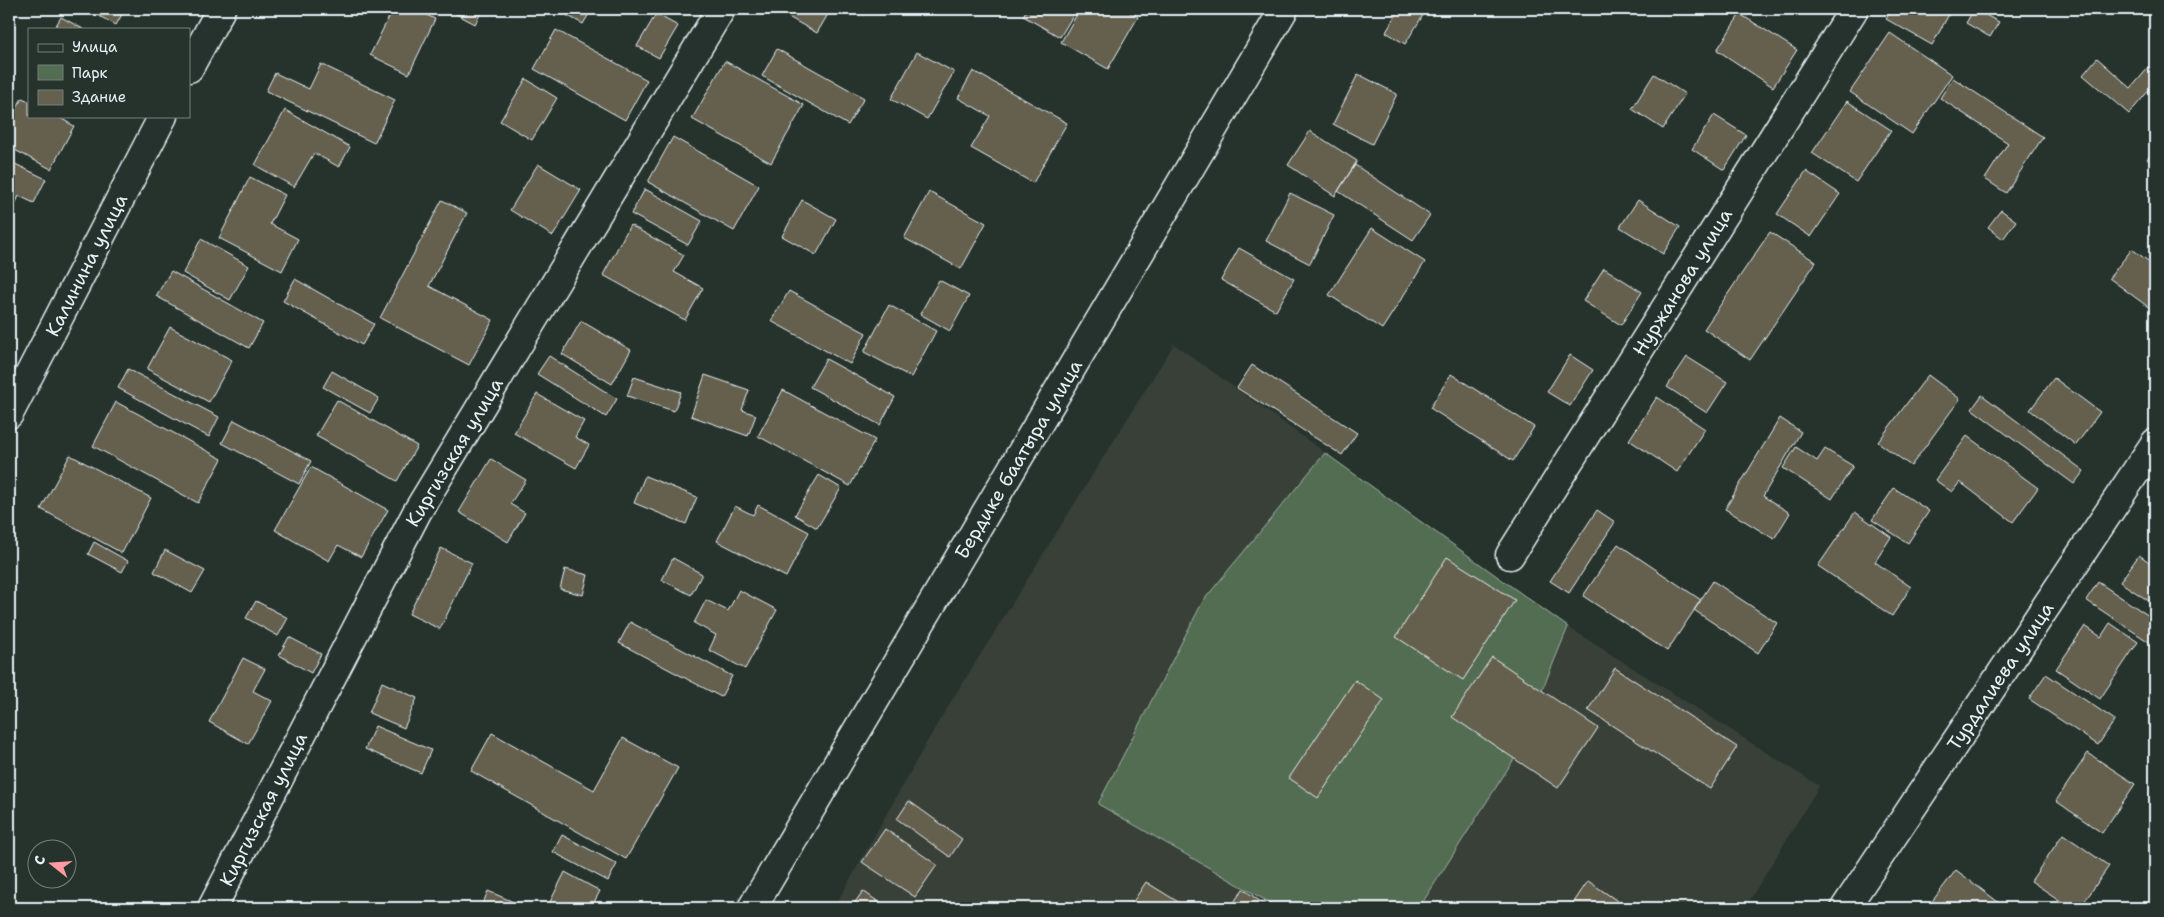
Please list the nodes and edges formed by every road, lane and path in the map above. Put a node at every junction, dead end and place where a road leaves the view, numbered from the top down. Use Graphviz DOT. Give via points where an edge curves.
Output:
graph roads {
  1 [pos="221,9"];
  2 [pos="721,9"];
  3 [pos="1284,9"];
  4 [pos="1854,9"];
  5 [pos="190,66"];
  6 [pos="162,118"];
  7 [pos="9,414"];
  8 [pos="2155,443"];
  9 [pos="1510,555"];
  10 [pos="212,908"];
  11 [pos="752,908"];
  12 [pos="1845,908"];
  1 -- 5 [label="street"];
  2 -- 10 [label="street, Киргизская улица" via="417,512"];
  3 -- 11 [label="street, Бердике баатыра улица"];
  4 -- 9 [label="street, Нуржанова улица"];
  6 -- 7 [label="street, Калинина улица"];
  8 -- 12 [label="street, Турдалиева улица"];
}
